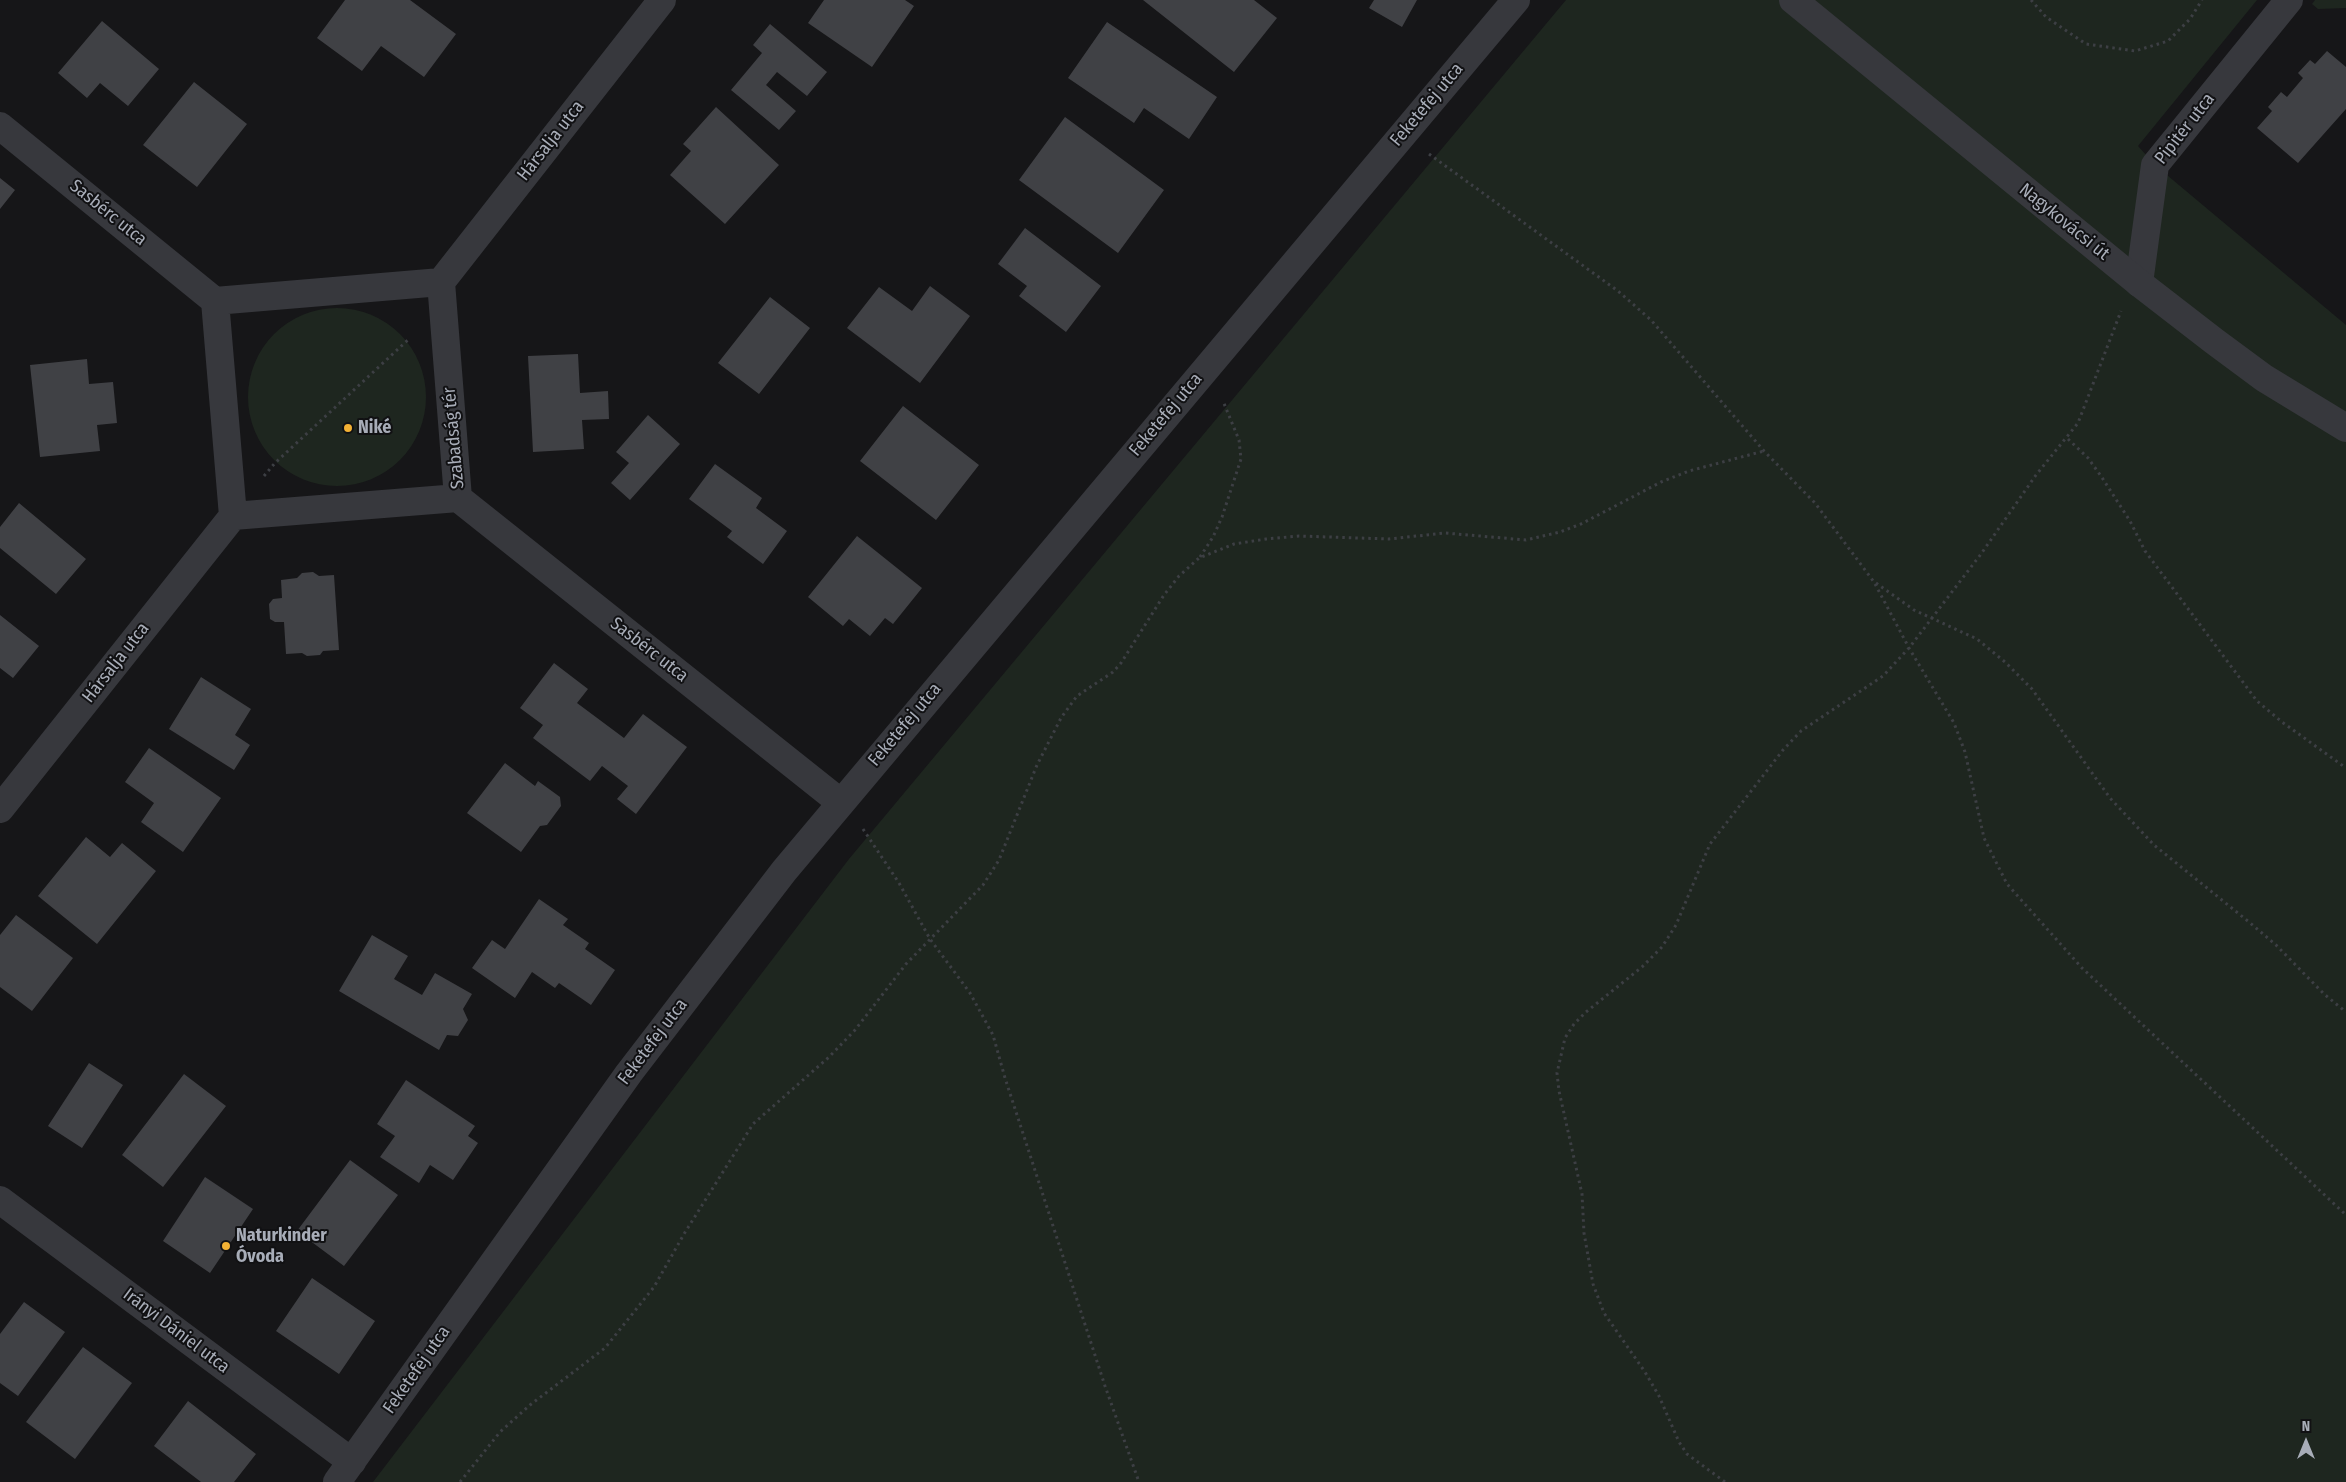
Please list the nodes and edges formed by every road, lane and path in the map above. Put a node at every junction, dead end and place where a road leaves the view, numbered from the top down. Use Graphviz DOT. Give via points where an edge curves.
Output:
graph roads {
  1 [pos="662,0"];
  2 [pos="1516,0"];
  3 [pos="1793,0"];
  4 [pos="2031,0"];
  5 [pos="2202,0"];
  6 [pos="2289,0"];
  7 [pos="0,126"];
  8 [pos="1435,158"];
  9 [pos="441,282"];
  10 [pos="2139,283"];
  11 [pos="216,301"];
  12 [pos="412,334"];
  13 [pos="1200,374"];
  14 [pos="2346,428"];
  15 [pos="2068,439"];
  16 [pos="1764,451"];
  17 [pos="458,498"];
  18 [pos="233,516"];
  19 [pos="1199,558"];
  20 [pos="1874,582"];
  21 [pos="1931,619"];
  22 [pos="1909,648"];
  23 [pos="2346,768"];
  24 [pos="840,802"];
  25 [pos="0,809"];
  26 [pos="930,939"];
  27 [pos="2346,1012"];
  28 [pos="0,1200"];
  29 [pos="2346,1215"];
  30 [pos="345,1472"];
  31 [pos="460,1482"];
  32 [pos="1139,1482"];
  33 [pos="1725,1482"];
  1 -- 9 [label="street, Hársalja utca"];
  2 -- 13 [label="street, Feketefej utca"];
  3 -- 10 [label="street, Nagykovácsi út"];
  4 -- 5 [label="path" via="2046,17 2086,44 2135,51 2168,41 2190,19"];
  6 -- 10 [label="street, Pipitér utca" via="2155,165"];
  7 -- 11 [label="street, Sasbérc utca"];
  8 -- 16 [label="path" via="1618,291 1651,320"];
  9 -- 11 [label="street"];
  9 -- 17 [label="street, Szabadság tér"];
  10 -- 14 [label="street, Nagykovácsi út" via="2264,378"];
  10 -- 15 [label="path" via="2118,316 2086,408"];
  11 -- 18 [label="street"];
  12 -- 18 [label="path" via="408,342 275,462"];
  13 -- 19 [label="path" via="1222,398 1241,450 1239,470 1222,517"];
  13 -- 24 [label="street, Feketefej utca"];
  15 -- 21 [label="path" via="2036,475"];
  15 -- 23 [label="path" via="2088,458 2130,521 2145,551 2257,700"];
  16 -- 19 [label="path" via="1689,471 1581,524 1526,540 1445,533 1389,539 1299,536 1234,544"];
  16 -- 20 [label="path" via="1815,504"];
  17 -- 18 [label="street, Szabadság tér"];
  17 -- 24 [label="street, Sasbérc utca"];
  18 -- 25 [label="street, Hársalja utca"];
  19 -- 26 [label="path" via="1164,595 1121,663 1077,696 1061,718 1037,765 999,860 983,885"];
  20 -- 21 [label="path" via="1894,598"];
  20 -- 22 [label="path"];
  21 -- 22 [label="path"];
  21 -- 27 [label="path" via="1977,640 2005,662 2032,689 2110,798 2154,845 2249,922"];
  22 -- 29 [label="path" via="1954,723 1965,752 1984,838 2007,884 2082,968"];
  22 -- 33 [label="path" via="1883,676 1801,731 1783,750 1710,844 1676,925 1662,947 1574,1024 1560,1054 1559,1091 1579,1178 1593,1284 1604,1313 1659,1396 1678,1442 1687,1454"];
  24 -- 26 [label="path" via="868,835"];
  24 -- 30 [label="street, Feketefej utca" via="629,1073"];
  26 -- 31 [label="path" via="906,964 855,1030 753,1124 654,1287 605,1348 500,1432"];
  26 -- 32 [label="path" via="970,993 993,1036 1004,1078"];
  28 -- 30 [label="street, Irányi Dániel utca"];
}
